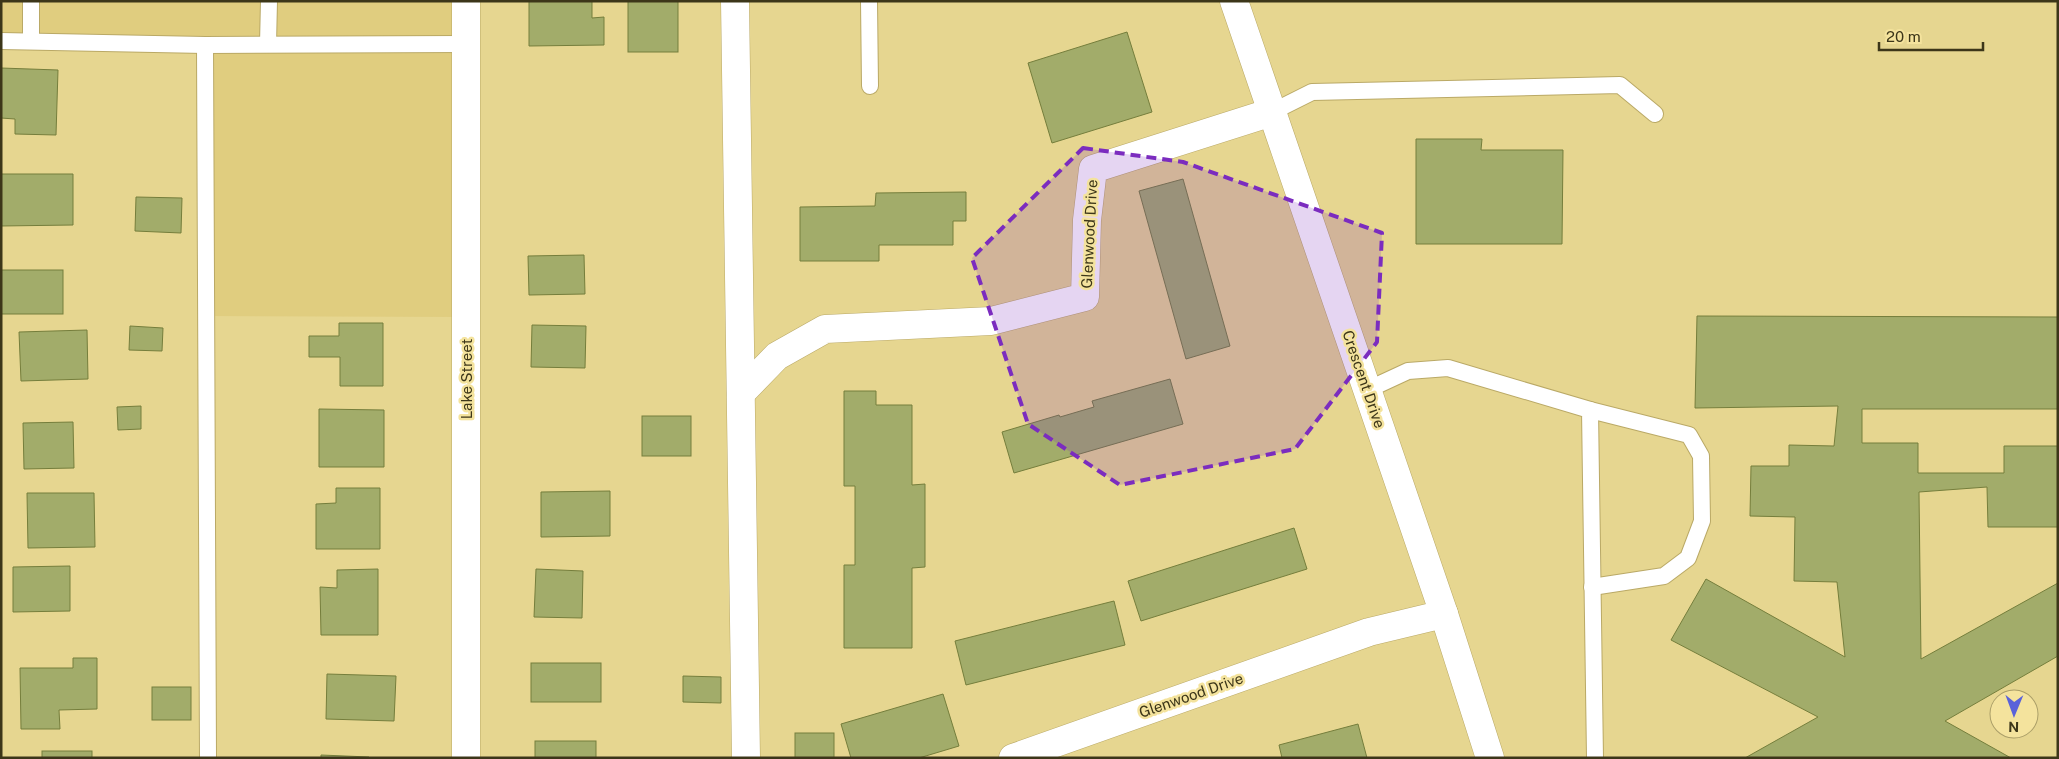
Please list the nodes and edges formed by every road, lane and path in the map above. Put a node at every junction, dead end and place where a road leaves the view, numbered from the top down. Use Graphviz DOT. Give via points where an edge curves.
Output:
graph roads {
  1 [pos="31,1"];
  2 [pos="268,1"];
  3 [pos="466,1"];
  4 [pos="735,1"];
  5 [pos="869,1"];
  6 [pos="1234,1"];
  7 [pos="1,41"];
  8 [pos="31,42"];
  9 [pos="268,44"];
  10 [pos="465,44"];
  11 [pos="205,45"];
  12 [pos="870,86"];
  13 [pos="1272,112"];
  14 [pos="1655,114"];
  15 [pos="1368,390"];
  16 [pos="741,392"];
  17 [pos="1590,410"];
  18 [pos="1592,587"];
  19 [pos="1444,614"];
  20 [pos="208,758"];
  21 [pos="466,758"];
  22 [pos="746,758"];
  23 [pos="1013,758"];
  24 [pos="1490,758"];
  25 [pos="1595,758"];
  1 -- 8 [label="lane"];
  2 -- 9 [label="lane"];
  3 -- 10 [label="street, Lake Street"];
  4 -- 16 [label="street"];
  5 -- 12 [label="lane"];
  6 -- 13 [label="street, Crescent Drive"];
  7 -- 8 [label="lane"];
  8 -- 11 [label="lane"];
  9 -- 10 [label="lane"];
  9 -- 11 [label="lane"];
  10 -- 21 [label="street, Lake Street"];
  11 -- 20 [label="lane"];
  13 -- 14 [label="lane" via="1312,92 1620,85"];
  13 -- 15 [label="street, Crescent Drive"];
  13 -- 16 [label="street, Glenwood Drive" via="1093,169 1086,220 1085,297 992,321 825,329 777,356"];
  15 -- 17 [label="lane" via="1408,371 1448,368"];
  15 -- 19 [label="street, Crescent Drive"];
  16 -- 22 [label="street"];
  17 -- 18 [label="lane"];
  17 -- 18 [label="lane" via="1689,435 1701,456 1702,522 1688,558 1664,576"];
  18 -- 25 [label="lane"];
  19 -- 23 [label="street, Glenwood Drive" via="1370,632"];
  19 -- 24 [label="street, Crescent Drive"];
}
